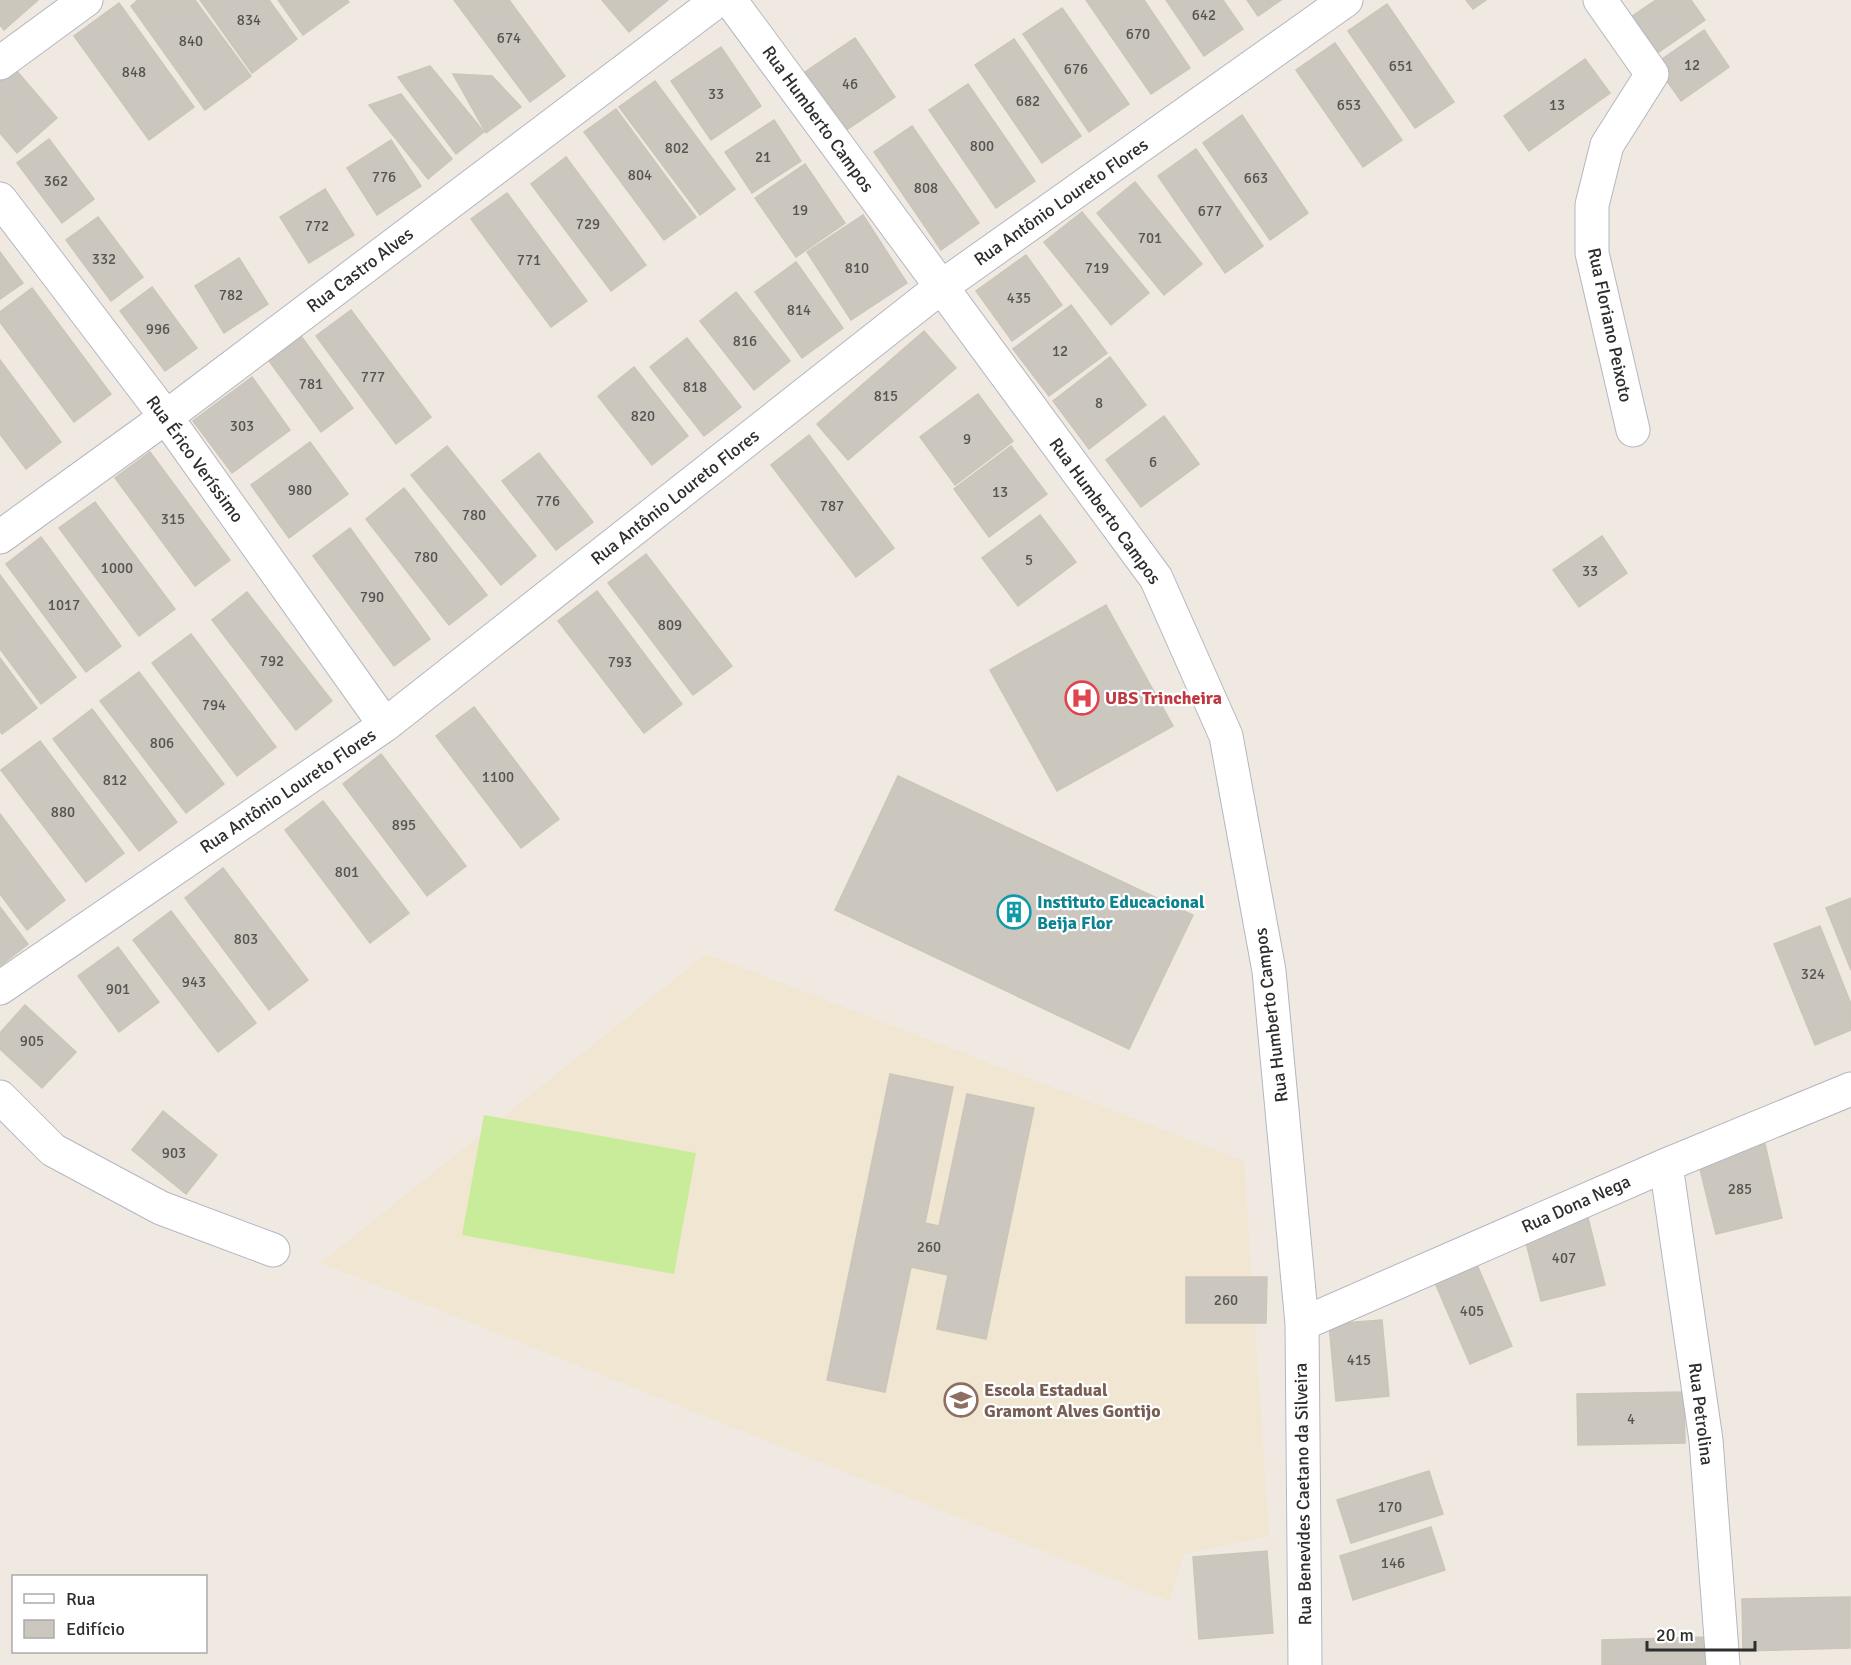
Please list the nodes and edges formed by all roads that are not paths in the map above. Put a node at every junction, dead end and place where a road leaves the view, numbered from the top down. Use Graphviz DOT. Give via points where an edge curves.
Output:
graph roads {
  1 [pos="86,0"];
  2 [pos="718,0"];
  3 [pos="730,0"];
  4 [pos="1346,0"];
  5 [pos="1600,0"];
  6 [pos="0,63"];
  7 [pos="0,198"];
  8 [pos="941,287"];
  9 [pos="166,417"];
  10 [pos="1633,430"];
  11 [pos="0,537"];
  12 [pos="385,725"];
  13 [pos="0,988"];
  14 [pos="1851,1089"];
  15 [pos="0,1097"];
  16 [pos="1666,1165"];
  17 [pos="273,1250"];
  18 [pos="1302,1324"];
  19 [pos="1305,1665"];
  20 [pos="1723,1665"];
  1 -- 6 [label="street"];
  2 -- 9 [label="street, Rua Castro Alves"];
  3 -- 8 [label="street, Rua Humberto Campos"];
  4 -- 8 [label="street, Rua Antônio Loureto Flores"];
  5 -- 10 [label="street, Rua Floriano Peixoto" via="1652,74 1607,145 1592,205 1592,253"];
  7 -- 9 [label="street, Rua Érico Veríssimo"];
  8 -- 12 [label="street, Rua Antônio Loureto Flores"];
  8 -- 18 [label="street, Rua Humberto Campos" via="1156,578 1226,736 1269,971"];
  9 -- 11 [label="street, Rua Castro Alves"];
  9 -- 12 [label="street, Rua Érico Veríssimo"];
  12 -- 13 [label="street, Rua Antônio Loureto Flores"];
  14 -- 16 [label="street, Rua Dona Nega"];
  15 -- 17 [label="street" via="52,1150 162,1208"];
  16 -- 18 [label="street, Rua Dona Nega"];
  16 -- 20 [label="street, Rua Petrolina" via="1706,1440"];
  18 -- 19 [label="street, Rua Benevides Caetano da Silveira"];
}
